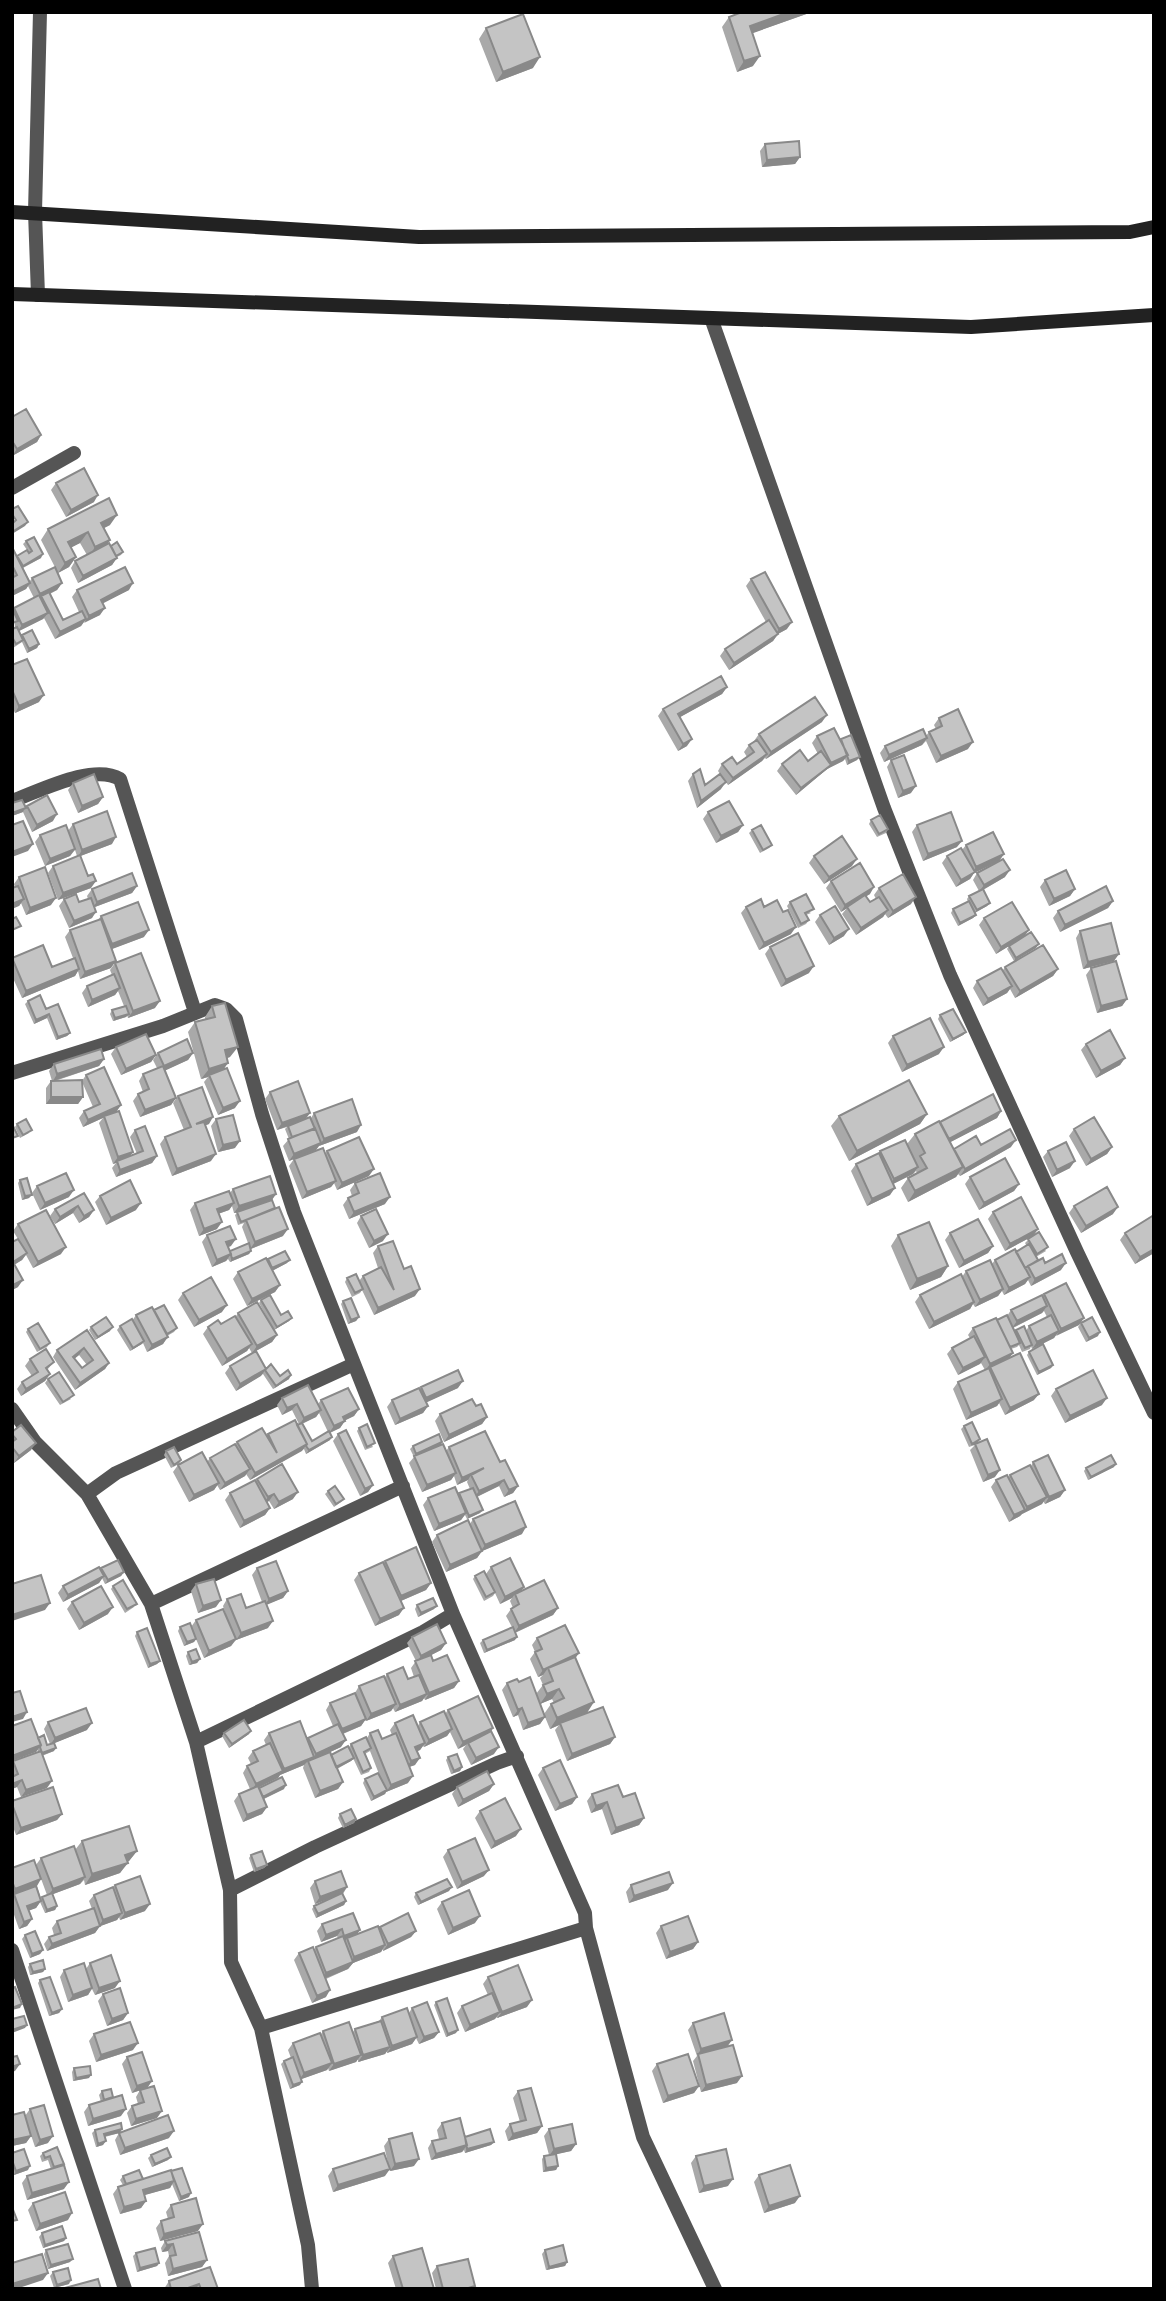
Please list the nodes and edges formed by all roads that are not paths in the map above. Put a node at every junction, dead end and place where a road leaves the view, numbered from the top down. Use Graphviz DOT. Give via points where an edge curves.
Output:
graph roads {
  1 [pos="40,12"];
  2 [pos="12,212"];
  3 [pos="35,212"];
  4 [pos="1154,227"];
  5 [pos="12,294"];
  6 [pos="38,295"];
  7 [pos="1154,316"];
  8 [pos="711,318"];
  9 [pos="74,453"];
  10 [pos="12,488"];
  11 [pos="12,801"];
  12 [pos="195,1012"];
  13 [pos="12,1073"];
  14 [pos="354,1364"];
  15 [pos="12,1409"];
  16 [pos="1154,1412"];
  17 [pos="403,1486"];
  18 [pos="87,1494"];
  19 [pos="151,1604"];
  20 [pos="453,1614"];
  21 [pos="196,1742"];
  22 [pos="517,1756"];
  23 [pos="230,1890"];
  24 [pos="586,1928"];
  25 [pos="12,1950"];
  26 [pos="261,2028"];
  27 [pos="125,2289"];
  28 [pos="312,2289"];
  29 [pos="715,2289"];
  1 -- 3 [label="street"];
  2 -- 3 [label="main road"];
  3 -- 4 [label="main road" via="419,237 1130,232"];
  3 -- 6 [label="street"];
  5 -- 6 [label="main road"];
  6 -- 8 [label="main road"];
  7 -- 8 [label="main road" via="971,327"];
  8 -- 16 [label="street" via="884,808 950,975"];
  9 -- 10 [label="street"];
  11 -- 12 [label="street" via="85,774 112,774 120,779"];
  12 -- 13 [label="street"];
  12 -- 14 [label="street" via="215,1005 236,1018 294,1212"];
  14 -- 17 [label="street"];
  14 -- 18 [label="street" via="116,1473"];
  15 -- 18 [label="street" via="35,1442"];
  17 -- 19 [label="street"];
  17 -- 20 [label="street"];
  18 -- 19 [label="street"];
  19 -- 21 [label="street"];
  20 -- 21 [label="street"];
  20 -- 22 [label="street"];
  21 -- 23 [label="street"];
  22 -- 23 [label="street"];
  22 -- 24 [label="street" via="585,1913"];
  23 -- 26 [label="street" via="231,1962"];
  24 -- 26 [label="street"];
  24 -- 29 [label="street" via="643,2137"];
  25 -- 27 [label="street"];
  26 -- 28 [label="street" via="307,2245"];
}
